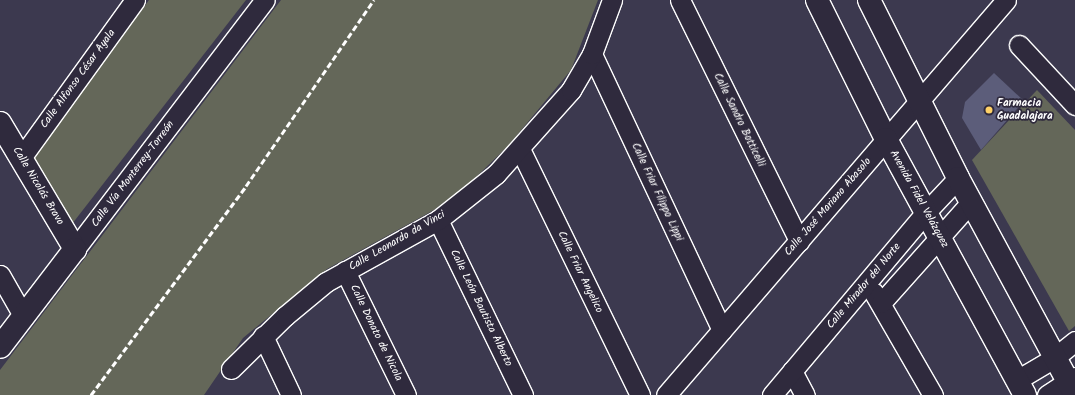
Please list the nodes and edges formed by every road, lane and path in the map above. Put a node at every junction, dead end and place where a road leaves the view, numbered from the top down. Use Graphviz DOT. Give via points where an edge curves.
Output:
graph roads {
  1 [pos="135,0"];
  2 [pos="265,0"];
  3 [pos="612,0"];
  4 [pos="680,0"];
  5 [pos="817,0"];
  6 [pos="869,0"];
  7 [pos="1003,1"];
  8 [pos="1019,45"];
  9 [pos="592,54"];
  10 [pos="919,101"];
  11 [pos="1075,105"];
  12 [pos="0,123"];
  13 [pos="886,139"];
  14 [pos="520,149"];
  15 [pos="21,158"];
  16 [pos="958,178"];
  17 [pos="971,202"];
  18 [pos="926,212"];
  19 [pos="438,220"];
  20 [pos="939,236"];
  21 [pos="799,241"];
  22 [pos="75,249"];
  23 [pos="345,271"];
  24 [pos="0,275"];
  25 [pos="867,282"];
  26 [pos="881,303"];
  27 [pos="24,317"];
  28 [pos="722,330"];
  29 [pos="263,336"];
  30 [pos="1075,341"];
  31 [pos="0,347"];
  32 [pos="1054,358"];
  33 [pos="231,369"];
  34 [pos="792,371"];
  35 [pos="1073,384"];
  36 [pos="1021,387"];
  37 [pos="291,395"];
  38 [pos="406,395"];
  39 [pos="523,395"];
  40 [pos="640,395"];
  41 [pos="666,395"];
  42 [pos="772,395"];
  43 [pos="805,395"];
  44 [pos="933,395"];
  45 [pos="1046,395"];
  1 -- 15 [label="street, Calle Alfonso César Ayala"];
  2 -- 22 [label="street, Calle Vía Monterrey-Torreón"];
  3 -- 9 [label="street, Calle Leonardo da Vinci"];
  4 -- 21 [label="street, Calle Sandro Botticelli"];
  5 -- 13 [label="street, Avenida Fidel Velázquez"];
  6 -- 10 [label="street"];
  7 -- 10 [label="street, Calle José Mariano Abasolo"];
  8 -- 11 [label="street"];
  9 -- 14 [label="street, Calle Leonardo da Vinci" via="571,90"];
  9 -- 28 [label="street, Calle Friar Filippo Lippi"];
  10 -- 13 [label="street, Calle José Mariano Abasolo"];
  10 -- 16 [label="street"];
  12 -- 15 [label="street, Calle Nicolás Bravo"];
  13 -- 18 [label="street, Avenida Fidel Velázquez"];
  13 -- 21 [label="street, Calle José Mariano Abasolo"];
  14 -- 19 [label="street, Calle Leonardo da Vinci" via="478,191"];
  14 -- 40 [label="street, Calle Friar Angelico"];
  15 -- 22 [label="street, Calle Nicolás Bravo"];
  16 -- 17 [label="street"];
  16 -- 18 [label="street, Calle Mirador del Norte"];
  17 -- 20 [label="street"];
  17 -- 32 [label="street"];
  18 -- 20 [label="street, Avenida Fidel Velázquez"];
  18 -- 25 [label="street, Calle Mirador del Norte"];
  19 -- 23 [label="street, Calle Leonardo da Vinci"];
  19 -- 39 [label="street, Calle León Bautista Alberto"];
  20 -- 26 [label="street"];
  20 -- 36 [label="street, Avenida Fidel Velázquez"];
  21 -- 28 [label="street, Calle José Mariano Abasolo"];
  22 -- 27 [label="street, Calle Vía Monterrey-Torreón"];
  23 -- 29 [label="street, Calle Leonardo da Vinci" via="302,301"];
  23 -- 38 [label="street, Calle Donato de Nicola"];
  24 -- 27 [label="street"];
  25 -- 26 [label="street"];
  25 -- 34 [label="street, Calle Mirador del Norte"];
  26 -- 44 [label="street"];
  27 -- 31 [label="street, Calle Vía Monterrey-Torreón"];
  28 -- 41 [label="street, Calle José Mariano Abasolo"];
  29 -- 33 [label="street, Calle Leonardo da Vinci"];
  29 -- 37 [label="street"];
  30 -- 32 [label="street"];
  32 -- 35 [label="street"];
  32 -- 36 [label="street"];
  34 -- 42 [label="street, Calle Mirador del Norte"];
  34 -- 43 [label="street"];
  35 -- 45 [label="street"];
}
